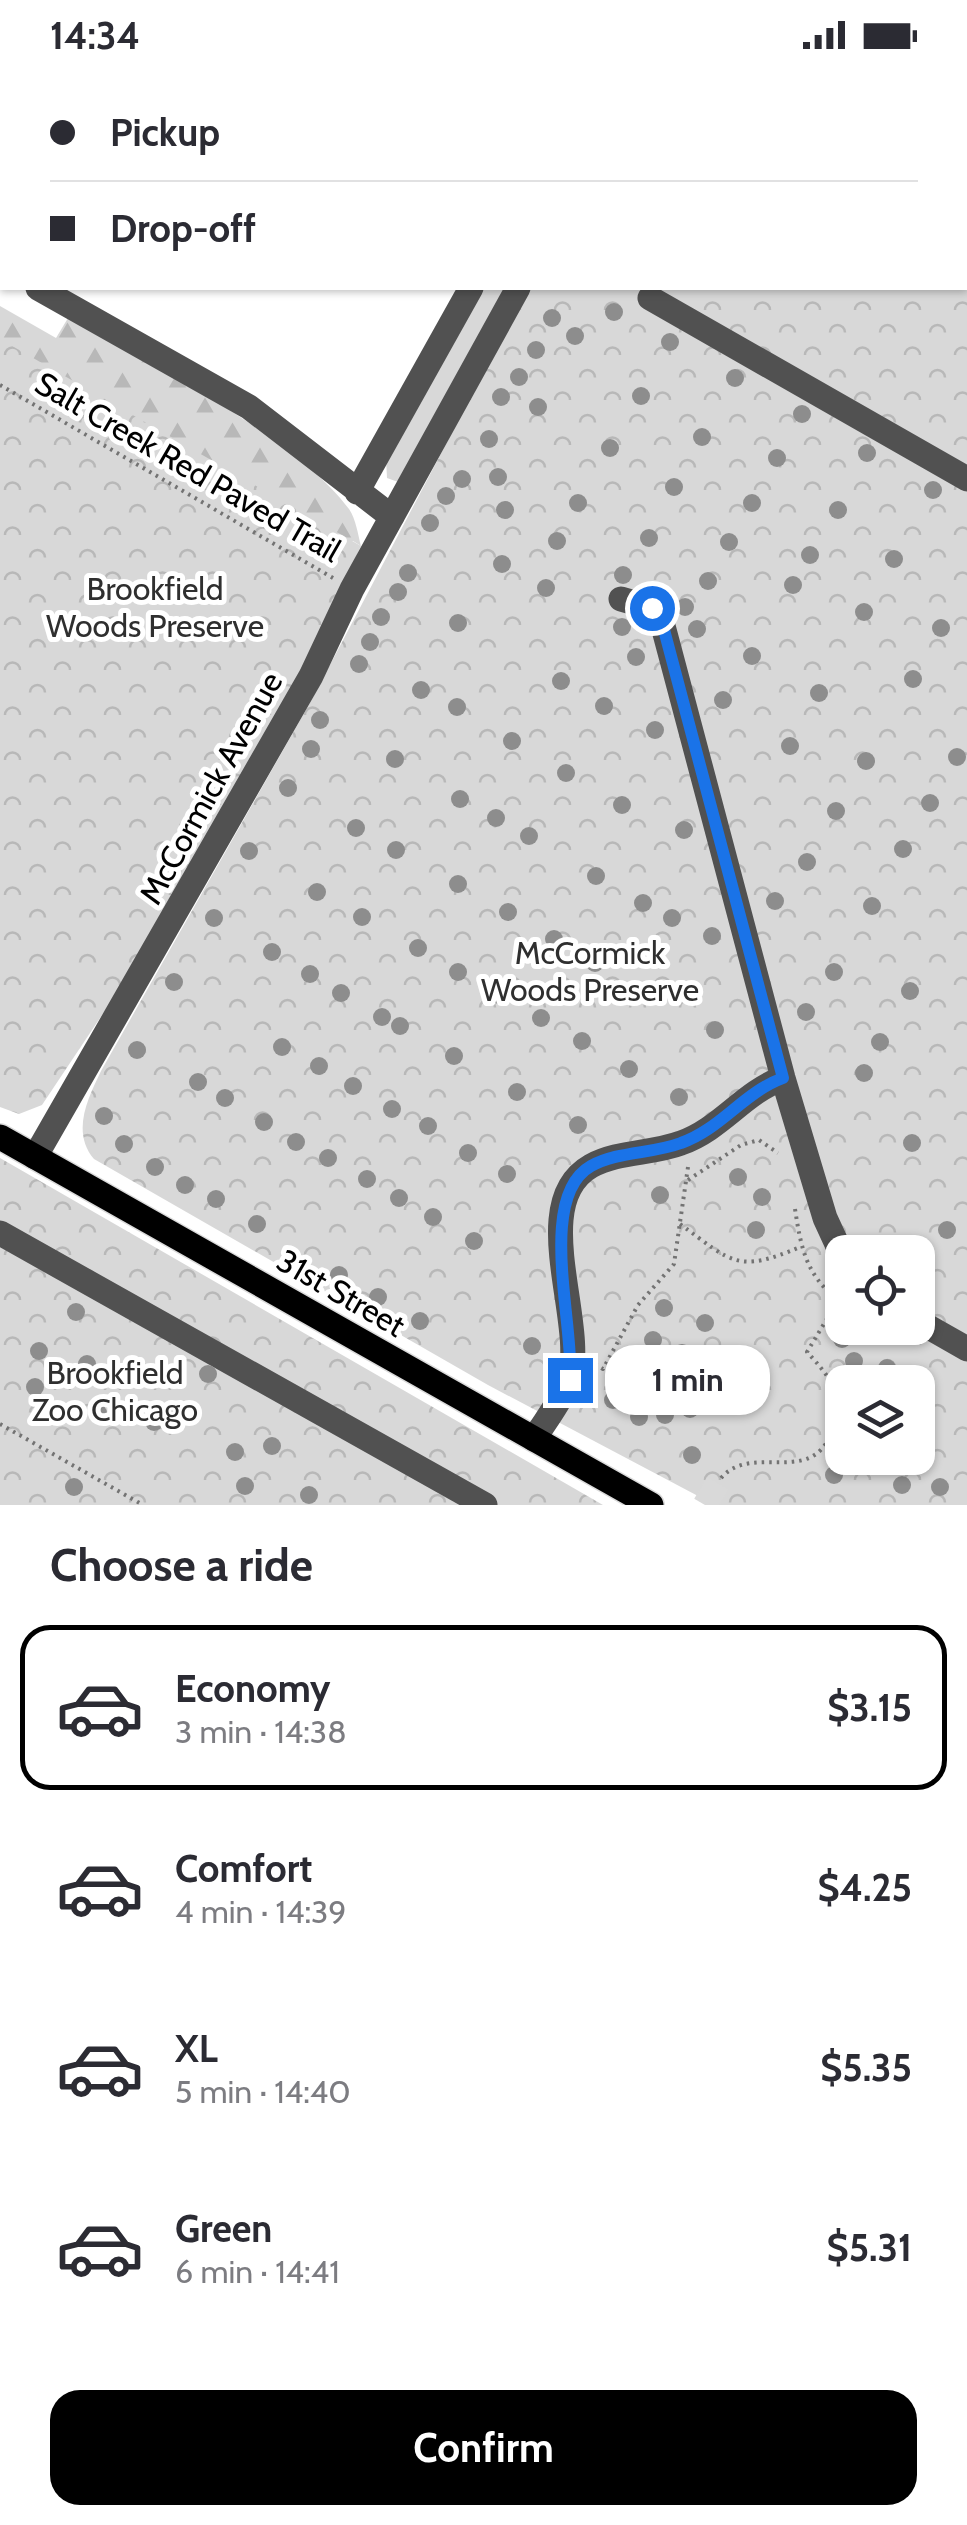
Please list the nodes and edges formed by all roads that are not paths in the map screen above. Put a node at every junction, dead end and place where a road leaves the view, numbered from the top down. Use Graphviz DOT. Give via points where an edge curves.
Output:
graph roads {
  1 [pos="42,290"];
  2 [pos="470,290"];
  3 [pos="517,290"];
  4 [pos="650,298"];
  5 [pos="967,479"];
  6 [pos="358,492"];
  7 [pos="392,517"];
  8 [pos="621,599"];
  9 [pos="783,1078"];
  10 [pos="0,1137"];
  11 [pos="36,1157"];
  12 [pos="0,1233"];
  13 [pos="833,1235"];
  14 [pos="935,1331"];
  15 [pos="967,1349"];
  16 [pos="534,1440"];
  17 [pos="485,1505"];
  18 [pos="650,1505"];
  1 -- 6 [label="street" via="249,406"];
  2 -- 6 [label="street"];
  3 -- 7 [label="street, McCormick Avenue"];
  4 -- 5 [label="street"];
  6 -- 7 [label="street"];
  7 -- 11 [label="street, McCormick Avenue" via="311,676"];
  8 -- 9 [label="street" via="652,608 663,626"];
  9 -- 13 [label="street"];
  9 -- 16 [label="street" via="756,1088 720,1123 681,1143 589,1167 571,1191 562,1214 561,1252 573,1350 570,1380"];
  10 -- 11 [label="main road, 31st Street"];
  11 -- 16 [label="main road, 31st Street"];
  12 -- 17 [label="street"];
  14 -- 15 [label="street"];
  16 -- 18 [label="main road, 31st Street"];
}
